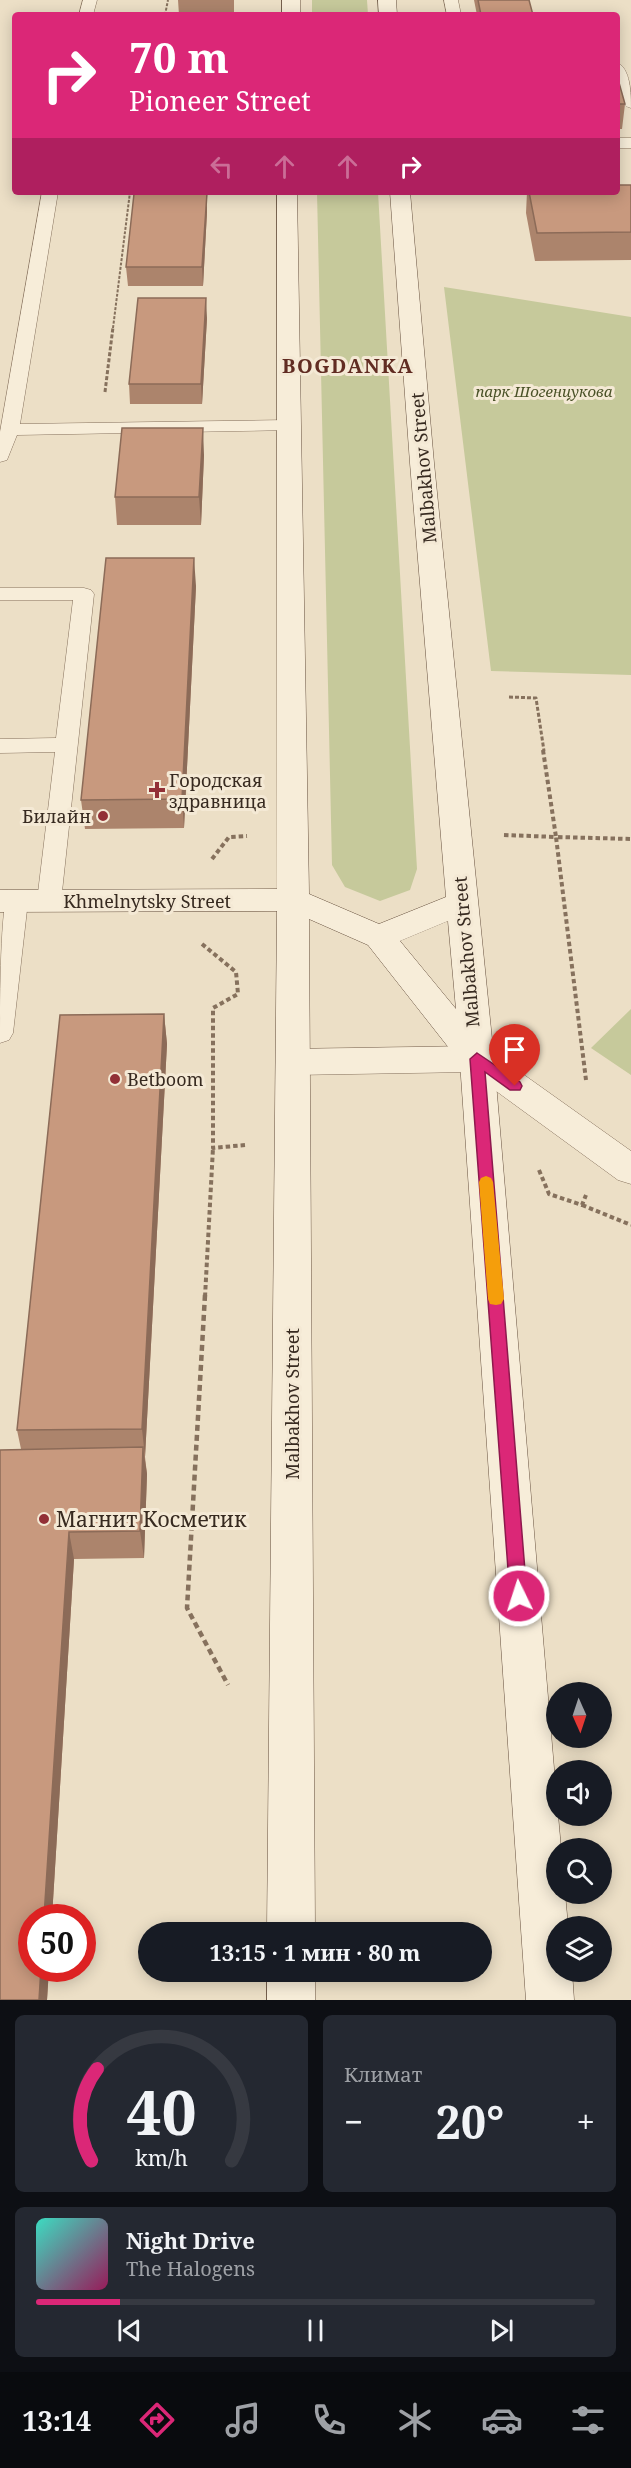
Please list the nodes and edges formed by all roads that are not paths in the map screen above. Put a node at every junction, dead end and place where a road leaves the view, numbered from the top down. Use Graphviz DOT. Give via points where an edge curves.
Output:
graph roads {
  1 [pos="620,76"];
  2 [pos="631,104"];
  3 [pos="49,195"];
  4 [pos="287,195"];
  5 [pos="400,195"];
  6 [pos="288,426"];
  7 [pos="10,430"];
  8 [pos="0,456"];
  9 [pos="0,594"];
  10 [pos="67,745"];
  11 [pos="0,746"];
  12 [pos="293,900"];
  13 [pos="8,901"];
  14 [pos="49,901"];
  15 [pos="461,903"];
  16 [pos="379,937"];
  17 [pos="0,1033"];
  18 [pos="477,1059"];
  19 [pos="293,1062"];
  20 [pos="631,1170"];
  21 [pos="291,1922"];
  22 [pos="291,1982"];
  23 [pos="291,2000"];
  24 [pos="550,2000"];
  1 -- 2 [label="lane"];
  3 -- 7 [label="lane"];
  4 -- 6 [label="main road, Malbakhov Street"];
  5 -- 15 [label="main road, Malbakhov Street"];
  6 -- 7 [label="lane"];
  6 -- 12 [label="main road, Malbakhov Street"];
  7 -- 8 [label="lane"];
  9 -- 10 [label="lane" via="84,594"];
  10 -- 11 [label="lane"];
  10 -- 14 [label="lane"];
  12 -- 14 [label="main road, Khmelnytsky Street"];
  12 -- 16 [label="main road"];
  12 -- 19 [label="main road, Malbakhov Street"];
  13 -- 14 [label="main road, Khmelnytsky Street"];
  13 -- 17 [label="lane"];
  15 -- 16 [label="main road"];
  15 -- 18 [label="main road, Malbakhov Street"];
  16 -- 18 [label="main road"];
  18 -- 19 [label="main road"];
  18 -- 20 [label="main road"];
  18 -- 24 [label="main road, Malbakhov Street"];
  19 -- 21 [label="main road, Malbakhov Street"];
  22 -- 23 [label="main road"];
}
